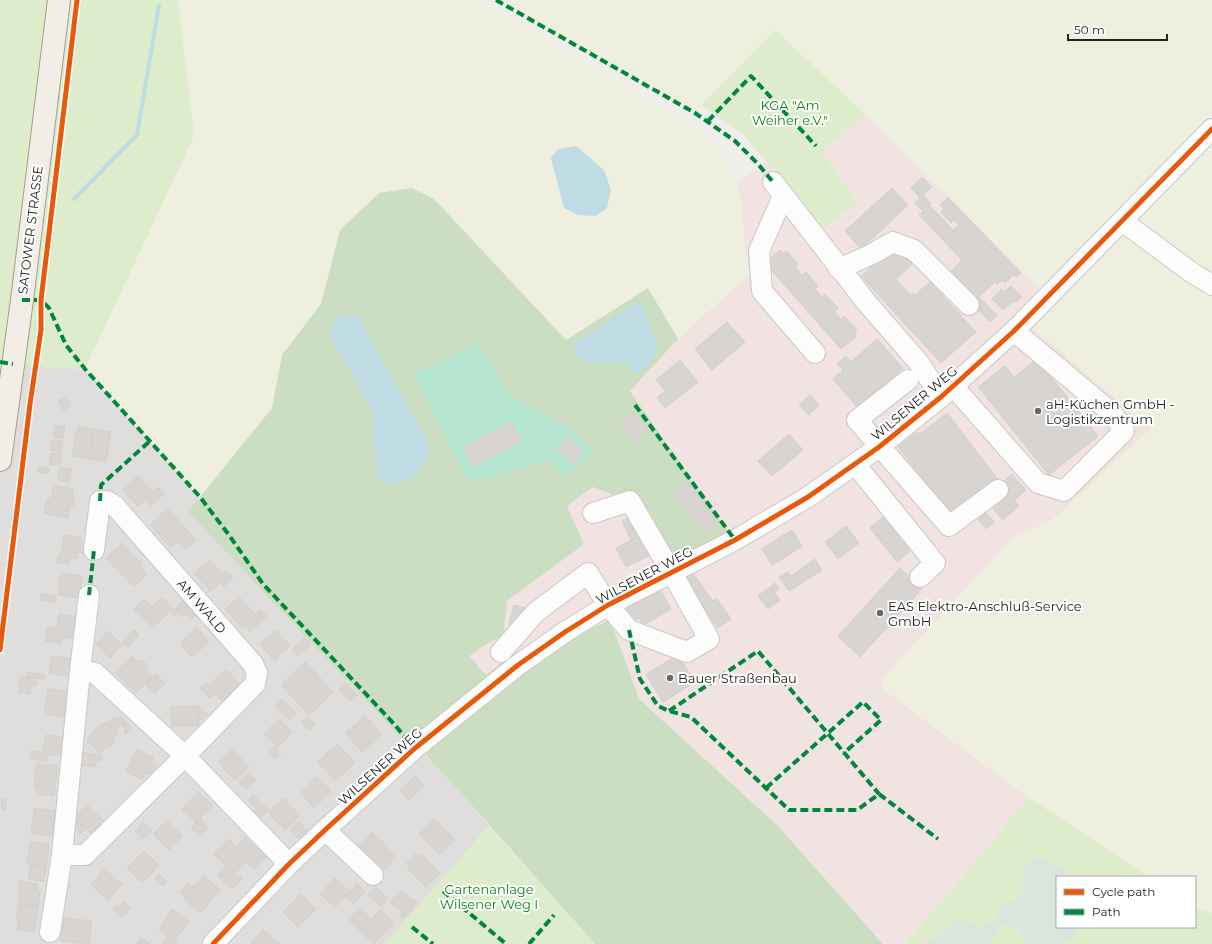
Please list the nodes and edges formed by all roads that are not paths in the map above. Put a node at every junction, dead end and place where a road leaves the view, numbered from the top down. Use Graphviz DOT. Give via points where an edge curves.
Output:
graph roads {
  1 [pos="59,0"];
  2 [pos="1212,129"];
  3 [pos="1122,221"];
  4 [pos="839,269"];
  5 [pos="1212,285"];
  6 [pos="969,305"];
  7 [pos="1014,331"];
  8 [pos="815,353"];
  9 [pos="908,380"];
  10 [pos="947,391"];
  11 [pos="879,446"];
  12 [pos="0,460"];
  13 [pos="856,464"];
  14 [pos="998,490"];
  15 [pos="593,513"];
  16 [pos="94,550"];
  17 [pos="672,572"];
  18 [pos="920,577"];
  19 [pos="89,595"];
  20 [pos="608,605"];
  21 [pos="501,652"];
  22 [pos="80,671"];
  23 [pos="185,756"];
  24 [pos="325,830"];
  25 [pos="62,855"];
  26 [pos="289,864"];
  27 [pos="373,875"];
  28 [pos="50,932"];
  29 [pos="212,944"];
  1 -- 12 [label="main road, SATOWER STRASSE"];
  2 -- 3 [label="street, WILSENER WEG"];
  3 -- 5 [label="street"];
  3 -- 7 [label="street, WILSENER WEG"];
  4 -- 6 [label="street" via="893,242 914,250"];
  4 -- 8 [label="street, WILSENER WEG" via="778,189 760,251 762,291"];
  4 -- 10 [label="street, WILSENER WEG"];
  7 -- 10 [label="street, WILSENER WEG"];
  7 -- 10 [label="street" via="1114,414 1124,431 1064,491 1038,483"];
  9 -- 11 [label="street" via="857,420"];
  10 -- 11 [label="street, WILSENER WEG"];
  11 -- 13 [label="street, WILSENER WEG"];
  11 -- 14 [label="street" via="949,526"];
  13 -- 17 [label="street, WILSENER WEG" via="769,521"];
  13 -- 18 [label="street" via="935,563"];
  15 -- 17 [label="street" via="630,501"];
  16 -- 23 [label="street, AM WALD" via="100,500 107,501 116,506 253,664 257,673 255,684"];
  17 -- 20 [label="street, WILSENER WEG"];
  17 -- 20 [label="street" via="709,639 687,652 629,630"];
  19 -- 22 [label="street"];
  20 -- 21 [label="street" via="588,573 536,612"];
  20 -- 24 [label="street, WILSENER WEG" via="518,665 414,749"];
  22 -- 23 [label="street" via="94,673"];
  22 -- 25 [label="street"];
  23 -- 25 [label="street, AM WALD" via="85,855"];
  23 -- 26 [label="street"];
  24 -- 26 [label="street, WILSENER WEG"];
  24 -- 27 [label="street"];
  25 -- 28 [label="street"];
  26 -- 29 [label="street, WILSENER WEG"];
}
